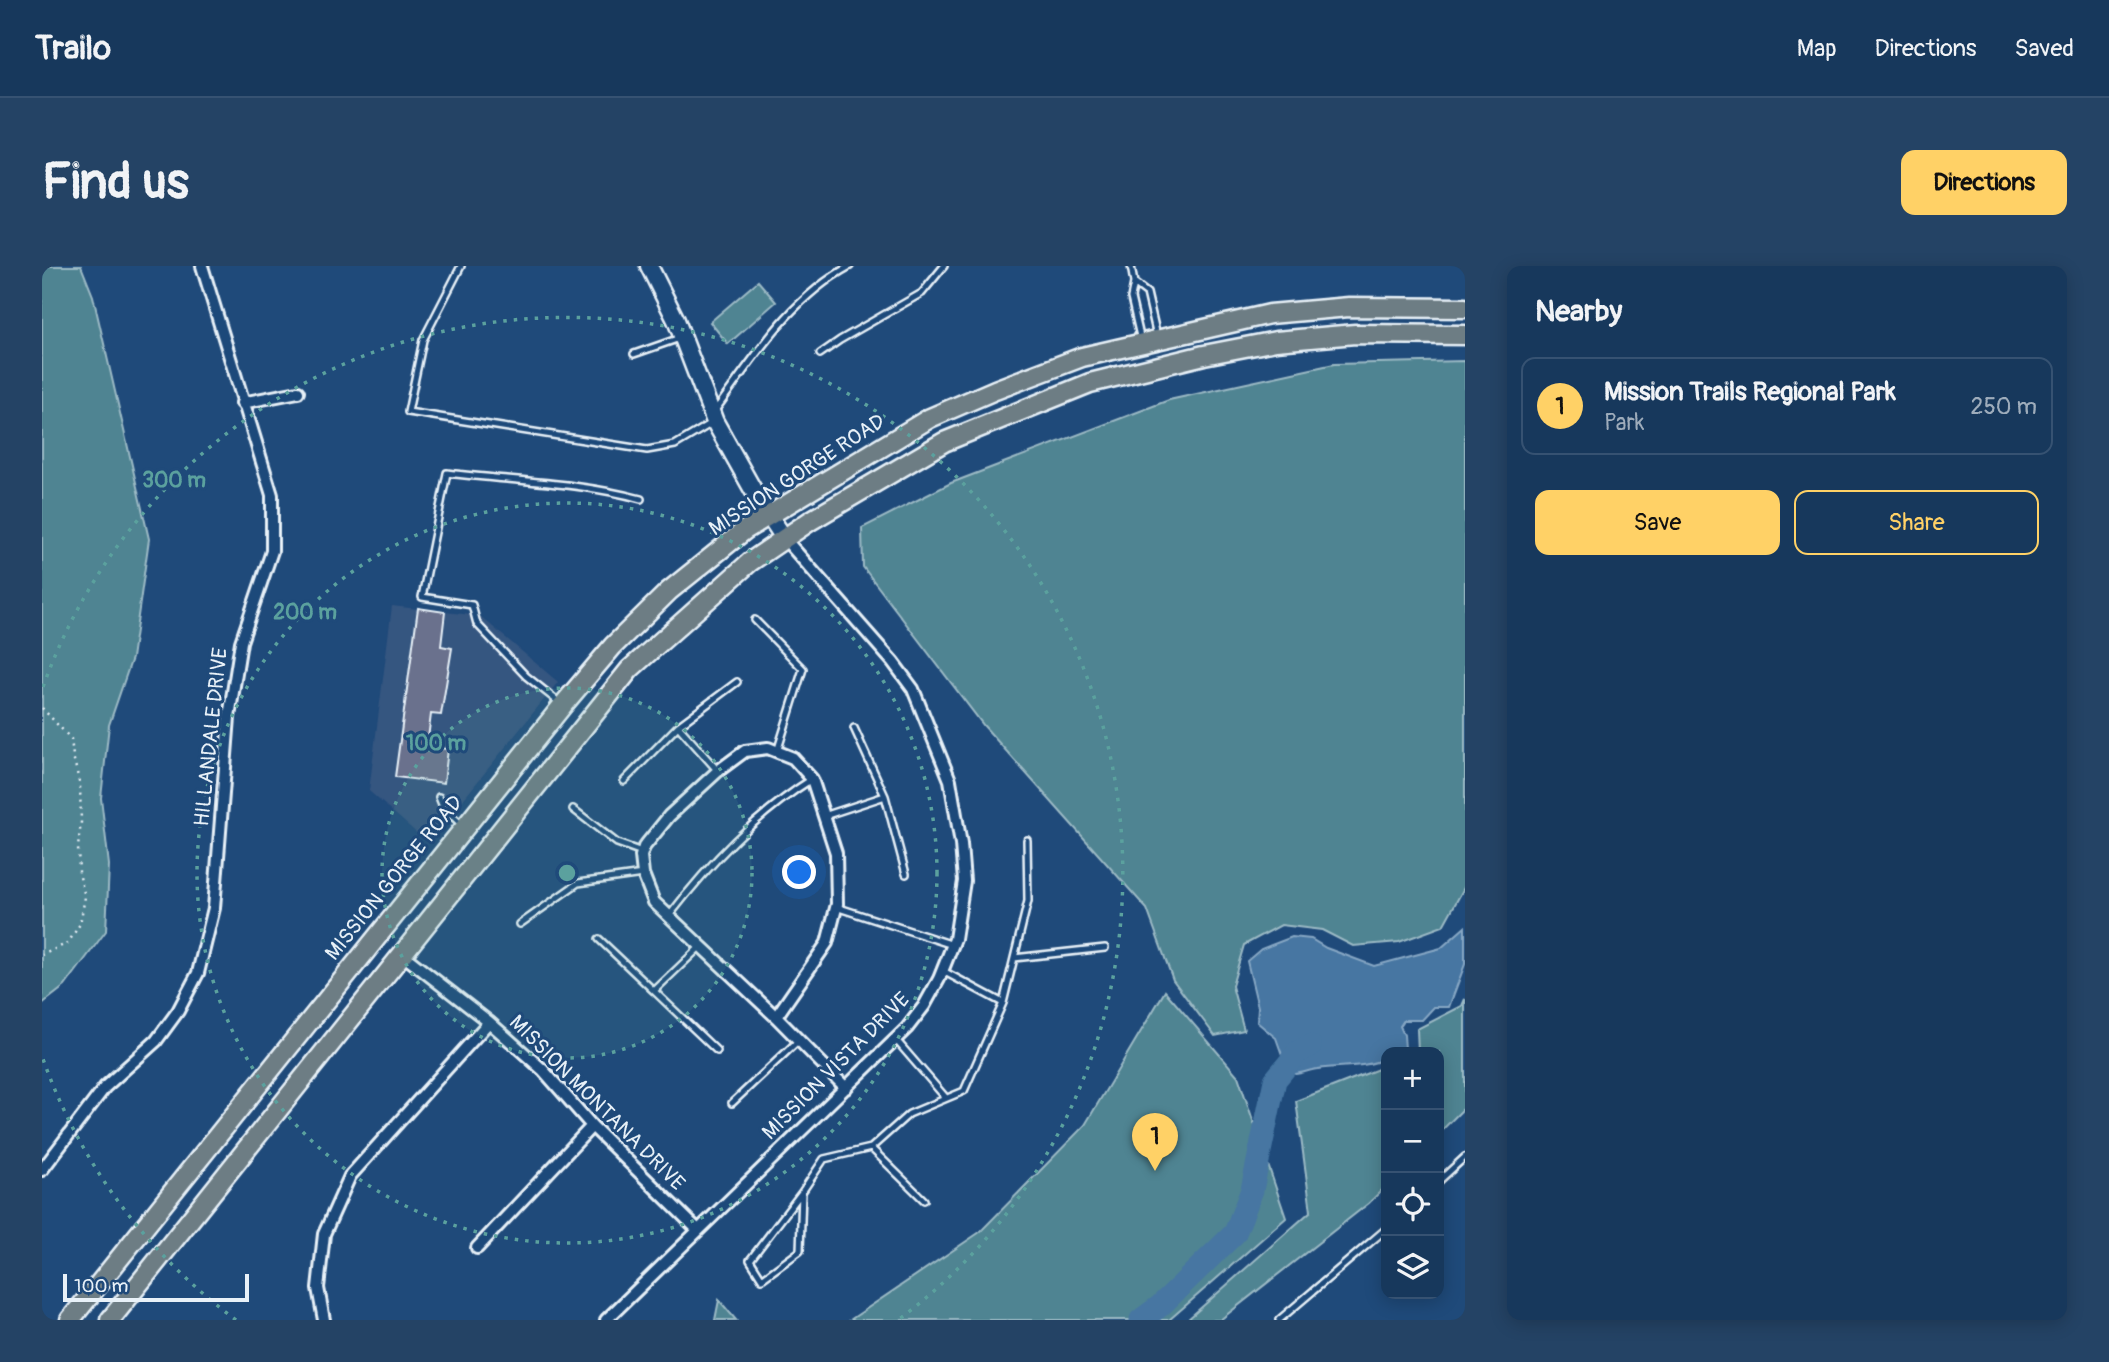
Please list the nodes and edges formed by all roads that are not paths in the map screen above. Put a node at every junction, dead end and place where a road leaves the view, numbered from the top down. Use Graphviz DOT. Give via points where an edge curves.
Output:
graph roads {
  1 [pos="202,266"];
  2 [pos="461,266"];
  3 [pos="649,266"];
  4 [pos="850,266"];
  5 [pos="944,266"];
  6 [pos="1131,266"];
  7 [pos="1134,284"];
  8 [pos="1465,308"];
  9 [pos="1465,335"];
  10 [pos="683,337"];
  11 [pos="1150,341"];
  12 [pos="634,354"];
  13 [pos="820,354"];
  14 [pos="298,392"];
  15 [pos="242,403"];
  16 [pos="713,418"];
  17 [pos="641,499"];
  18 [pos="768,515"];
  19 [pos="783,538"];
  20 [pos="755,620"];
  21 [pos="737,682"];
  22 [pos="563,705"];
  23 [pos="678,726"];
  24 [pos="854,727"];
  25 [pos="777,751"];
  26 [pos="718,771"];
  27 [pos="812,779"];
  28 [pos="624,781"];
  29 [pos="884,796"];
  30 [pos="439,797"];
  31 [pos="573,809"];
  32 [pos="824,816"];
  33 [pos="465,827"];
  34 [pos="1027,840"];
  35 [pos="642,852"];
  36 [pos="643,874"];
  37 [pos="906,874"];
  38 [pos="836,907"];
  39 [pos="670,916"];
  40 [pos="520,925"];
  41 [pos="599,939"];
  42 [pos="953,945"];
  43 [pos="701,946"];
  44 [pos="1105,948"];
  45 [pos="403,955"];
  46 [pos="1014,958"];
  47 [pos="943,971"];
  48 [pos="654,991"];
  49 [pos="1003,1003"];
  50 [pos="776,1017"];
  51 [pos="489,1022"];
  52 [pos="895,1039"];
  53 [pos="799,1040"];
  54 [pos="717,1051"];
  55 [pos="846,1088"];
  56 [pos="946,1098"];
  57 [pos="733,1103"];
  58 [pos="592,1126"];
  59 [pos="871,1148"];
  60 [pos="1465,1157"];
  61 [pos="42,1170"];
  62 [pos="1444,1176"];
  63 [pos="802,1192"];
  64 [pos="924,1200"];
  65 [pos="697,1229"];
  66 [pos="1381,1233"];
  67 [pos="477,1248"];
  68 [pos="70,1320"];
  69 [pos="110,1320"];
  70 [pos="324,1320"];
  71 [pos="606,1320"];
  72 [pos="1279,1320"];
  1 -- 15 [label="street, HILLANDALE DRIVE"];
  2 -- 16 [label="lane" via="423,340 408,412 647,450 675,445"];
  3 -- 10 [label="street"];
  4 -- 16 [label="lane" via="799,302 766,338"];
  5 -- 13 [label="lane" via="922,293"];
  6 -- 7 [label="lane"];
  7 -- 11 [label="lane" via="1131,298"];
  7 -- 11 [label="lane" via="1147,293"];
  8 -- 11 [label="main road, MISSION GORGE ROAD" via="1349,307 1270,314"];
  9 -- 19 [label="main road" via="1355,334 1276,341 1090,383 943,442"];
  10 -- 12 [label="lane"];
  10 -- 16 [label="street"];
  11 -- 18 [label="main road, MISSION GORGE ROAD" via="1082,357 930,418"];
  14 -- 15 [label="street"];
  15 -- 61 [label="street, HILLANDALE DRIVE" via="272,495 272,551 241,642 229,717 214,908 198,973 156,1041 105,1087"];
  16 -- 18 [label="street"];
  17 -- 22 [label="lane" via="596,489 447,473 422,597 472,605 477,624 526,676"];
  18 -- 19 [label="street"];
  18 -- 22 [label="main road, MISSION GORGE ROAD" via="669,591 613,646"];
  19 -- 42 [label="street, MISSION VISTA DRIVE" via="893,662 926,719 950,780 961,844 964,881"];
  19 -- 45 [label="main road" via="630,669"];
  20 -- 25 [label="lane" via="803,669"];
  21 -- 23 [label="lane"];
  22 -- 33 [label="main road, MISSION GORGE ROAD"];
  23 -- 26 [label="lane"];
  23 -- 28 [label="lane"];
  24 -- 29 [label="lane"];
  25 -- 26 [label="street" via="745,751"];
  25 -- 27 [label="street" via="793,758"];
  26 -- 35 [label="street" via="669,816"];
  27 -- 32 [label="street"];
  27 -- 39 [label="lane" via="730,843"];
  29 -- 32 [label="lane"];
  29 -- 37 [label="lane"];
  30 -- 33 [label="lane" via="443,807"];
  31 -- 35 [label="lane" via="617,843"];
  32 -- 38 [label="street" via="836,853"];
  33 -- 68 [label="main road, MISSION GORGE ROAD"];
  34 -- 46 [label="lane" via="1028,901"];
  35 -- 36 [label="street"];
  36 -- 39 [label="street" via="654,902"];
  36 -- 40 [label="lane" via="578,883"];
  38 -- 42 [label="lane"];
  38 -- 50 [label="street" via="827,943"];
  39 -- 43 [label="street"];
  41 -- 48 [label="lane"];
  42 -- 47 [label="street, MISSION VISTA DRIVE"];
  43 -- 48 [label="lane"];
  43 -- 50 [label="street"];
  44 -- 46 [label="lane"];
  45 -- 51 [label="street, MISSION MONTANA DRIVE"];
  45 -- 69 [label="main road"];
  46 -- 49 [label="lane"];
  47 -- 49 [label="lane"];
  47 -- 52 [label="street, MISSION VISTA DRIVE" via="924,1006"];
  48 -- 54 [label="lane"];
  49 -- 56 [label="lane" via="964,1091"];
  50 -- 53 [label="street"];
  51 -- 58 [label="street, MISSION MONTANA DRIVE" via="543,1070"];
  51 -- 70 [label="street" via="350,1176 324,1234 318,1288"];
  52 -- 55 [label="street, MISSION VISTA DRIVE"];
  52 -- 56 [label="lane"];
  53 -- 55 [label="street"];
  53 -- 57 [label="lane"];
  55 -- 65 [label="street, MISSION VISTA DRIVE"];
  56 -- 59 [label="lane" via="909,1114"];
  58 -- 65 [label="street, MISSION MONTANA DRIVE"];
  58 -- 67 [label="street"];
  59 -- 63 [label="lane" via="824,1158"];
  59 -- 64 [label="lane"];
  60 -- 62 [label="lane"];
  63 -- 63 [label="lane" via="750,1260 762,1279 800,1251"];
  65 -- 71 [label="street, MISSION VISTA DRIVE"];
  66 -- 72 [label="lane"];
}
